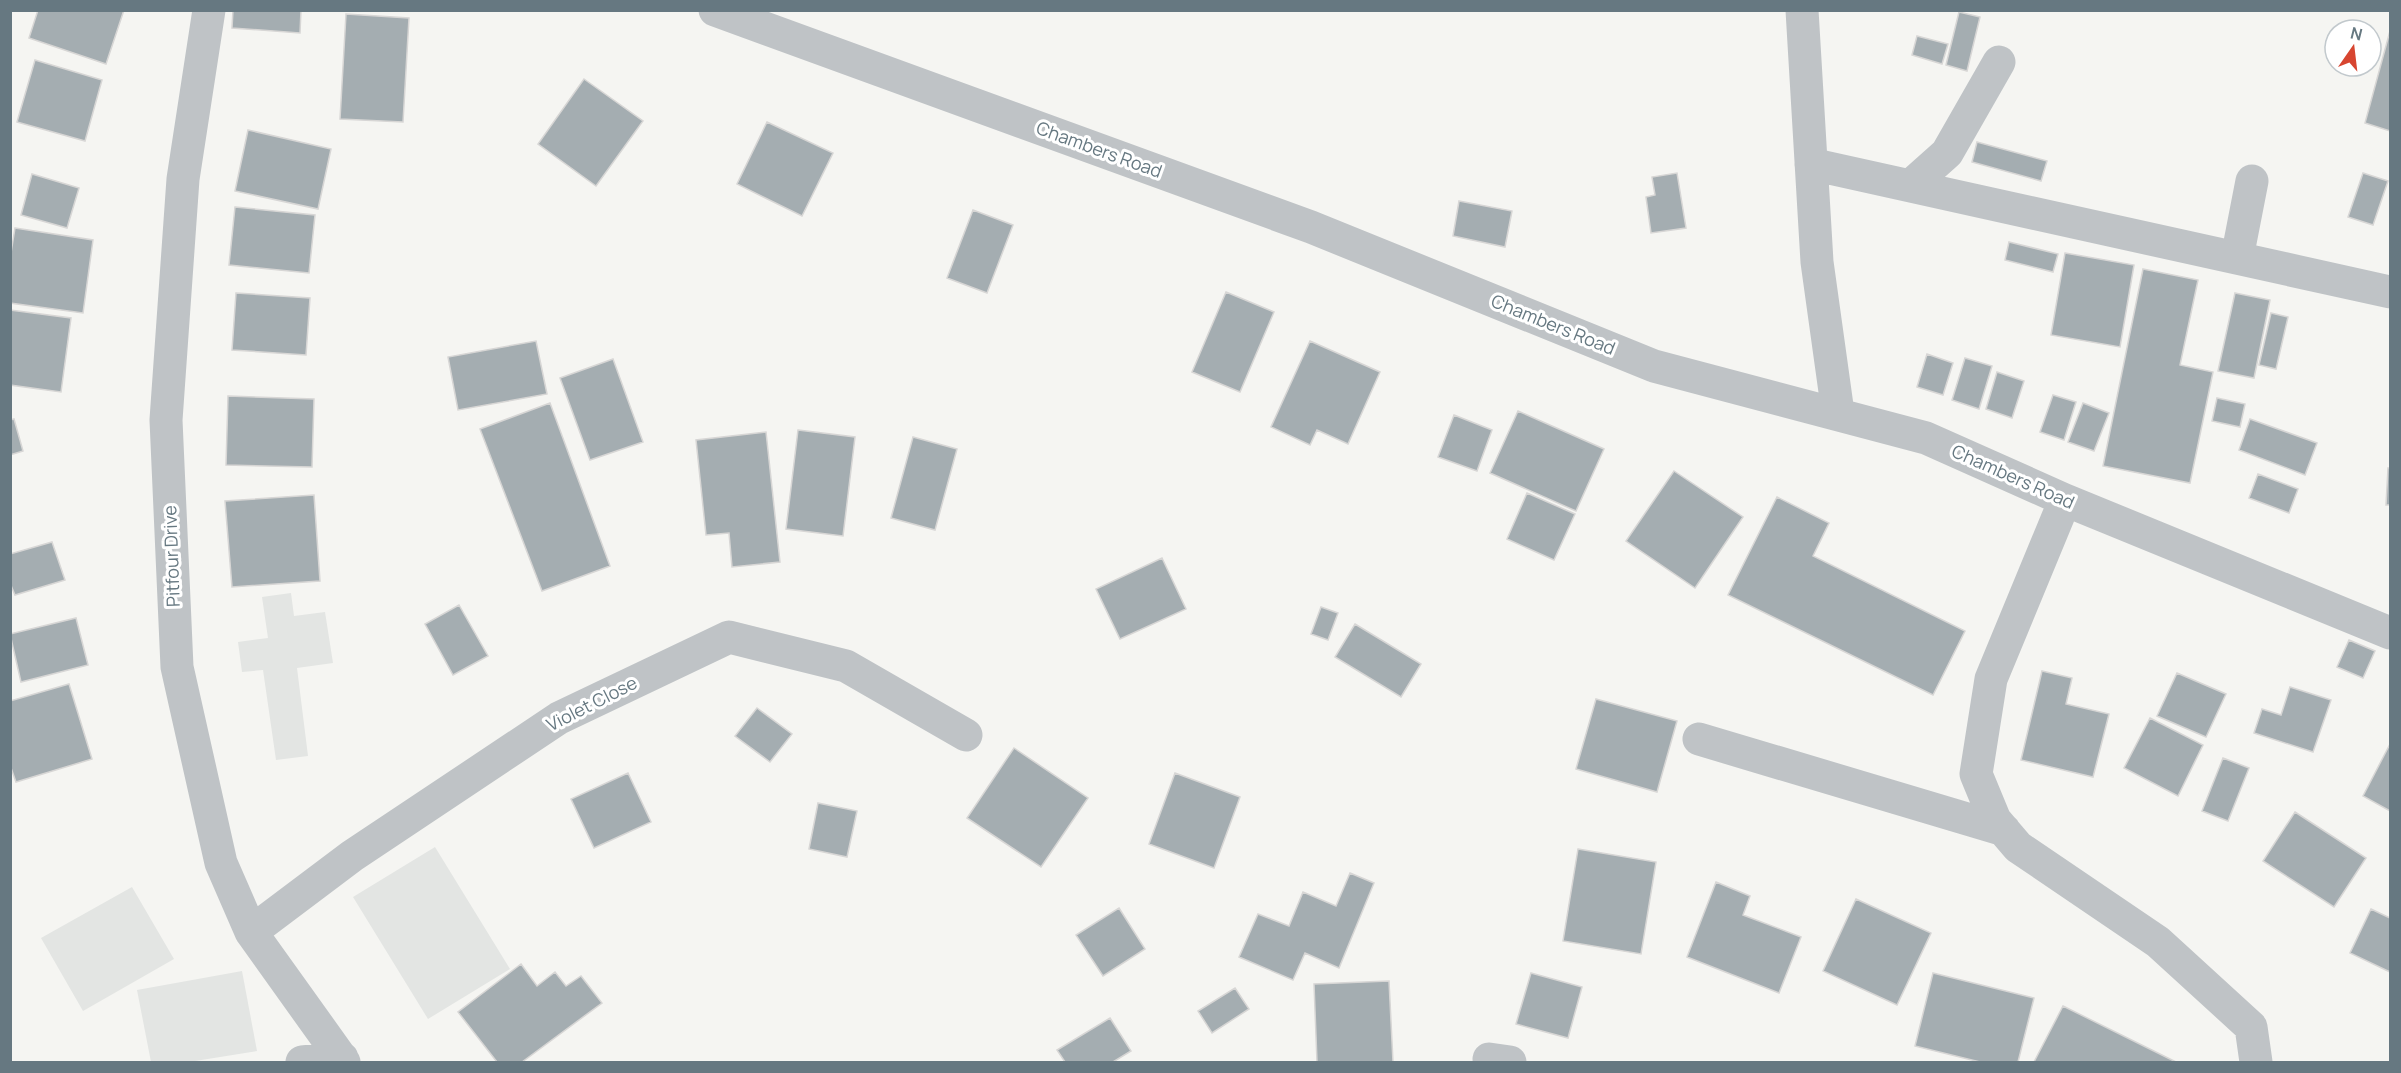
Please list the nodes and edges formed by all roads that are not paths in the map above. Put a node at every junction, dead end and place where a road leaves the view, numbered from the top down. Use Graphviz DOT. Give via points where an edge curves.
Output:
graph roads {
  1 [pos="209,10"];
  2 [pos="715,10"];
  3 [pos="1802,10"];
  4 [pos="1999,62"];
  5 [pos="1811,164"];
  6 [pos="2252,181"];
  7 [pos="1910,186"];
  8 [pos="2237,258"];
  9 [pos="2391,292"];
  10 [pos="1838,413"];
  11 [pos="2065,500"];
  12 [pos="2391,633"];
  13 [pos="966,735"];
  14 [pos="1699,739"];
  15 [pos="2004,830"];
  16 [pos="251,932"];
  17 [pos="343,1060"];
  18 [pos="302,1062"];
  19 [pos="2256,1062"];
  1 -- 16 [label="street, Pitfour Drive" via="183,179 166,420 176,655 221,863"];
  2 -- 10 [label="street, Chambers Road" via="1311,228 1654,366"];
  3 -- 5 [label="street"];
  4 -- 7 [label="street" via="1947,153"];
  5 -- 7 [label="street"];
  5 -- 10 [label="street" via="1817,262"];
  6 -- 8 [label="street"];
  7 -- 8 [label="street"];
  8 -- 9 [label="street"];
  10 -- 11 [label="street, Chambers Road" via="1926,438"];
  11 -- 12 [label="street, Chambers Road"];
  11 -- 15 [label="street" via="1991,679 1976,774 1995,820"];
  13 -- 16 [label="street, Violet Close" via="846,666 729,637 559,718 352,856"];
  14 -- 15 [label="street"];
  15 -- 19 [label="street" via="2018,847 2158,942 2251,1027"];
  16 -- 17 [label="street, Pitfour Drive"];
  17 -- 18 [label="street"];
}
